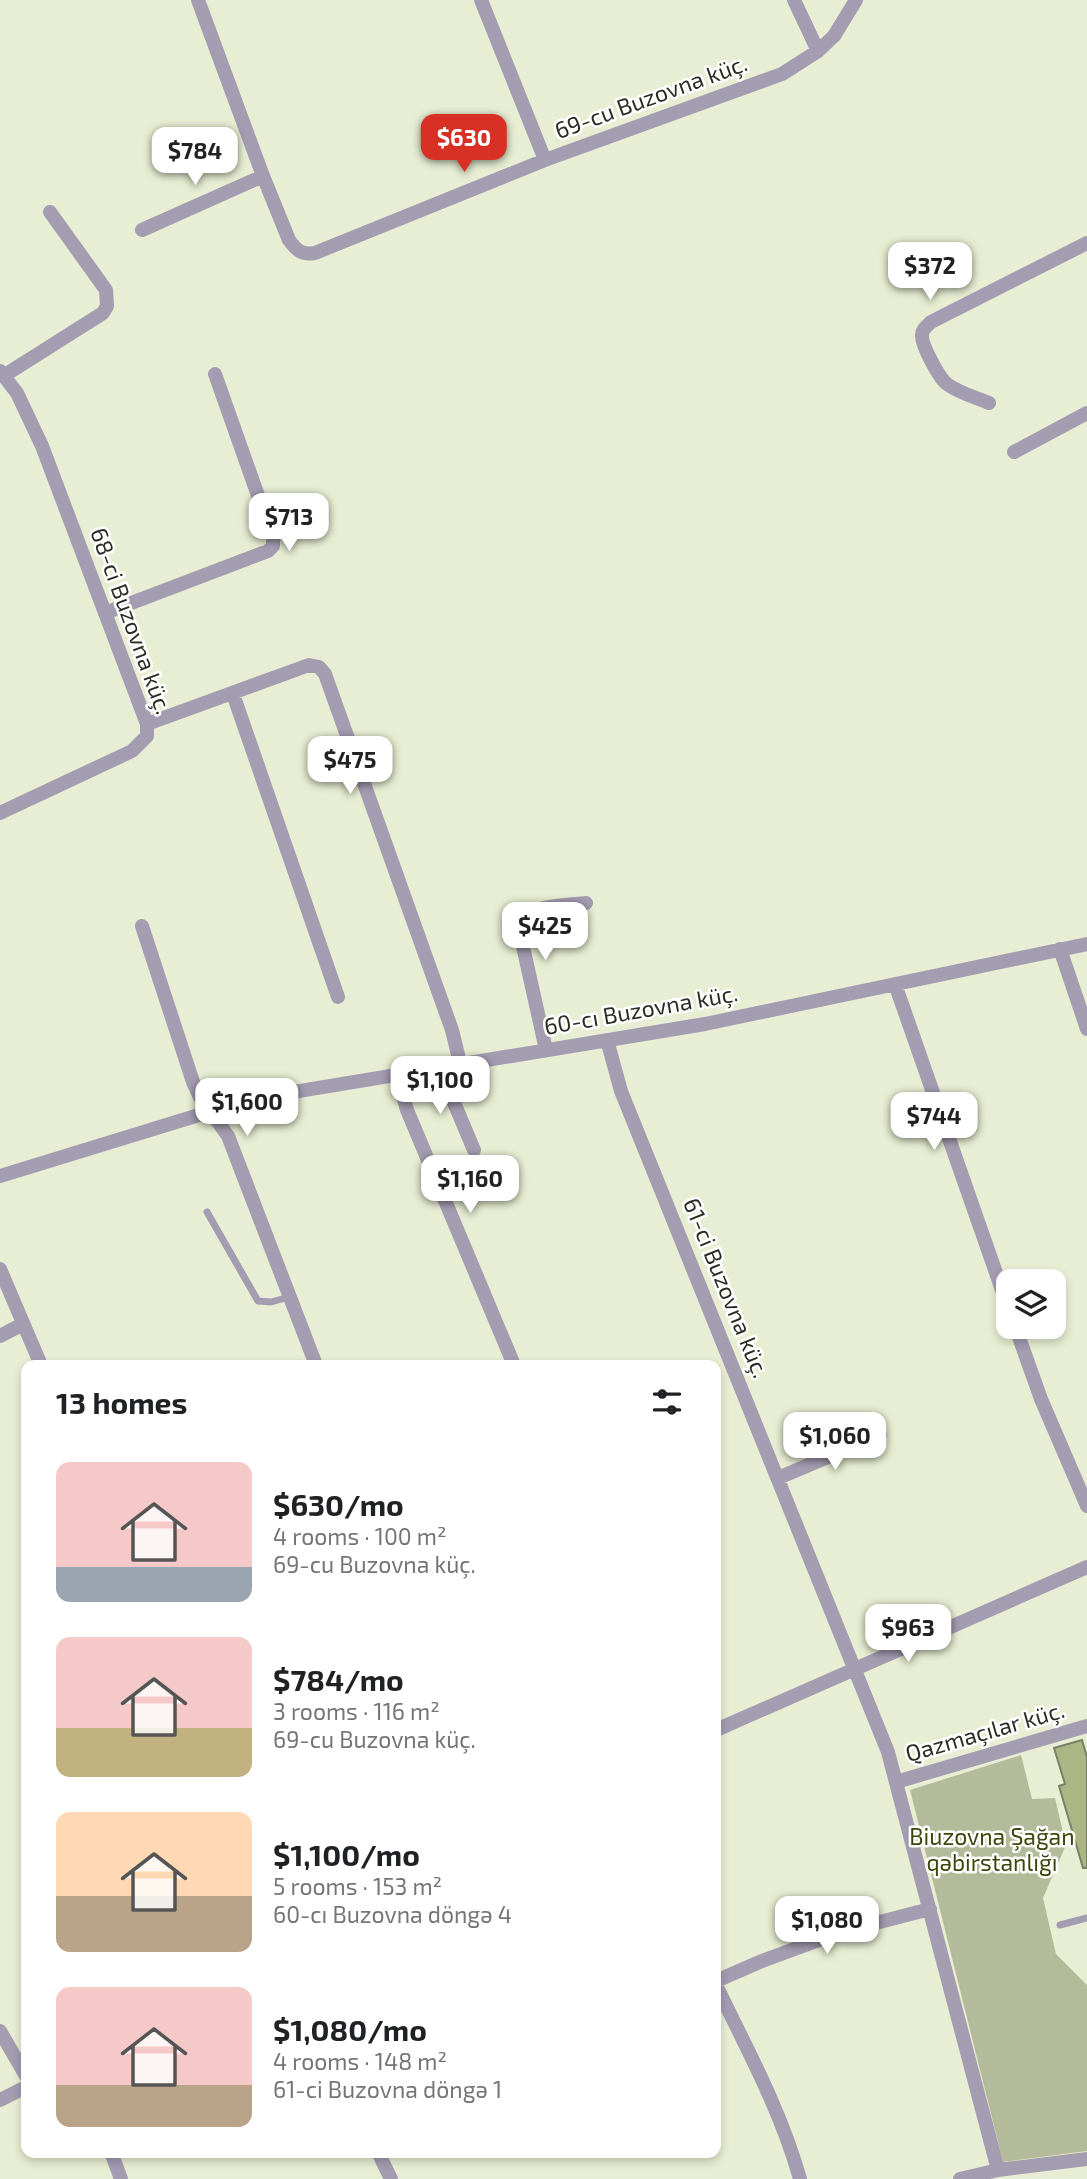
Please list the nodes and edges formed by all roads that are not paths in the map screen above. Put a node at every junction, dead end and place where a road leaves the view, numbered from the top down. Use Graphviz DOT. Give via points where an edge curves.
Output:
graph roads {
  1 [pos="198,0"];
  2 [pos="481,0"];
  3 [pos="794,0"];
  4 [pos="856,0"];
  5 [pos="818,51"];
  6 [pos="545,160"];
  7 [pos="263,176"];
  8 [pos="50,212"];
  9 [pos="142,230"];
  10 [pos="1087,243"];
  11 [pos="2,373"];
  12 [pos="215,374"];
  13 [pos="989,403"];
  14 [pos="1087,414"];
  15 [pos="1014,452"];
  16 [pos="105,613"];
  17 [pos="233,694"];
  18 [pos="147,724"];
  19 [pos="0,813"];
  20 [pos="586,903"];
  21 [pos="142,926"];
  22 [pos="1087,944"];
  23 [pos="1060,949"];
  24 [pos="895,984"];
  25 [pos="338,997"];
  26 [pos="1087,1029"];
  27 [pos="607,1040"];
  28 [pos="545,1050"];
  29 [pos="460,1063"];
  30 [pos="439,1067"];
  31 [pos="397,1074"];
  32 [pos="210,1111"];
  33 [pos="474,1150"];
  34 [pos="0,1176"];
  35 [pos="207,1212"];
  36 [pos="0,1269"];
  37 [pos="996,1273"];
  38 [pos="290,1297"];
  39 [pos="23,1324"];
  40 [pos="0,1336"];
  41 [pos="1020,1339"];
  42 [pos="39,1360"];
  43 [pos="314,1360"];
  44 [pos="512,1360"];
  45 [pos="880,1435"];
  46 [pos="778,1478"];
  47 [pos="1087,1506"];
  48 [pos="1087,1567"];
  49 [pos="855,1668"];
  50 [pos="1087,1726"];
  51 [pos="721,1728"];
  52 [pos="897,1782"];
  53 [pos="930,1909"];
  54 [pos="1087,1918"];
  55 [pos="1060,1925"];
  56 [pos="721,1981"];
  57 [pos="721,1994"];
  58 [pos="0,2031"];
  59 [pos="21,2067"];
  60 [pos="21,2089"];
  61 [pos="0,2099"];
  62 [pos="113,2158"];
  63 [pos="381,2158"];
  64 [pos="1087,2159"];
  65 [pos="998,2169"];
  66 [pos="121,2179"];
  67 [pos="391,2179"];
  68 [pos="800,2179"];
  69 [pos="960,2179"];
  1 -- 7 [label="street, 69-cu Buzovna küç."];
  2 -- 6 [label="street"];
  3 -- 5 [label="street"];
  4 -- 5 [label="street, 69-cu Buzovna küç." via="834,36"];
  5 -- 6 [label="street, 69-cu Buzovna küç." via="782,74"];
  6 -- 7 [label="street, 69-cu Buzovna küç." via="305,254 289,240"];
  7 -- 9 [label="street"];
  8 -- 11 [label="street" via="106,290 107,306 103,313"];
  10 -- 13 [label="street" via="923,329 926,350 944,382"];
  11 -- 16 [label="street, 68-ci Buzovna küç." via="28,413"];
  12 -- 16 [label="street" via="273,546"];
  14 -- 15 [label="street"];
  16 -- 18 [label="street, 68-ci Buzovna küç."];
  17 -- 18 [label="street"];
  17 -- 25 [label="street"];
  17 -- 29 [label="street" via="309,665 325,674"];
  18 -- 19 [label="street, 68-ci Buzovna küç." via="147,736 132,751"];
  20 -- 28 [label="street" via="530,911 522,919 522,942"];
  21 -- 32 [label="street" via="193,1082"];
  22 -- 23 [label="street, 60-cı Buzovna küç."];
  23 -- 24 [label="street, 60-cı Buzovna küç."];
  23 -- 26 [label="street"];
  24 -- 27 [label="street, 60-cı Buzovna küç."];
  24 -- 37 [label="street"];
  27 -- 28 [label="street, 60-cı Buzovna küç."];
  27 -- 46 [label="street, 61-ci Buzovna küç." via="621,1091"];
  28 -- 29 [label="street, 60-cı Buzovna küç."];
  29 -- 30 [label="street, 60-cı Buzovna küç."];
  30 -- 31 [label="street, 60-cı Buzovna küç."];
  30 -- 33 [label="street"];
  31 -- 32 [label="street, 60-cı Buzovna küç."];
  31 -- 44 [label="street" via="407,1110"];
  32 -- 34 [label="street, 60-cı Buzovna küç."];
  32 -- 38 [label="street" via="228,1136"];
  35 -- 38 [label="lane" via="258,1301"];
  36 -- 39 [label="street"];
  38 -- 43 [label="street"];
  39 -- 40 [label="street"];
  39 -- 42 [label="street"];
  41 -- 47 [label="street"];
  45 -- 46 [label="street"];
  46 -- 49 [label="street, 61-ci Buzovna küç."];
  48 -- 49 [label="street"];
  49 -- 51 [label="street"];
  49 -- 52 [label="street, 61-ci Buzovna küç."];
  50 -- 52 [label="street, Qazmaçılar küç."];
  52 -- 53 [label="street, 61-ci Buzovna küç."];
  53 -- 56 [label="street" via="809,1943"];
  53 -- 65 [label="street, 61-ci Buzovna küç."];
  54 -- 55 [label="lane"];
  57 -- 68 [label="street" via="776,2110"];
  58 -- 59 [label="street"];
  60 -- 61 [label="street"];
  62 -- 66 [label="street"];
  63 -- 67 [label="street"];
  64 -- 65 [label="street"];
  65 -- 69 [label="street"];
}
